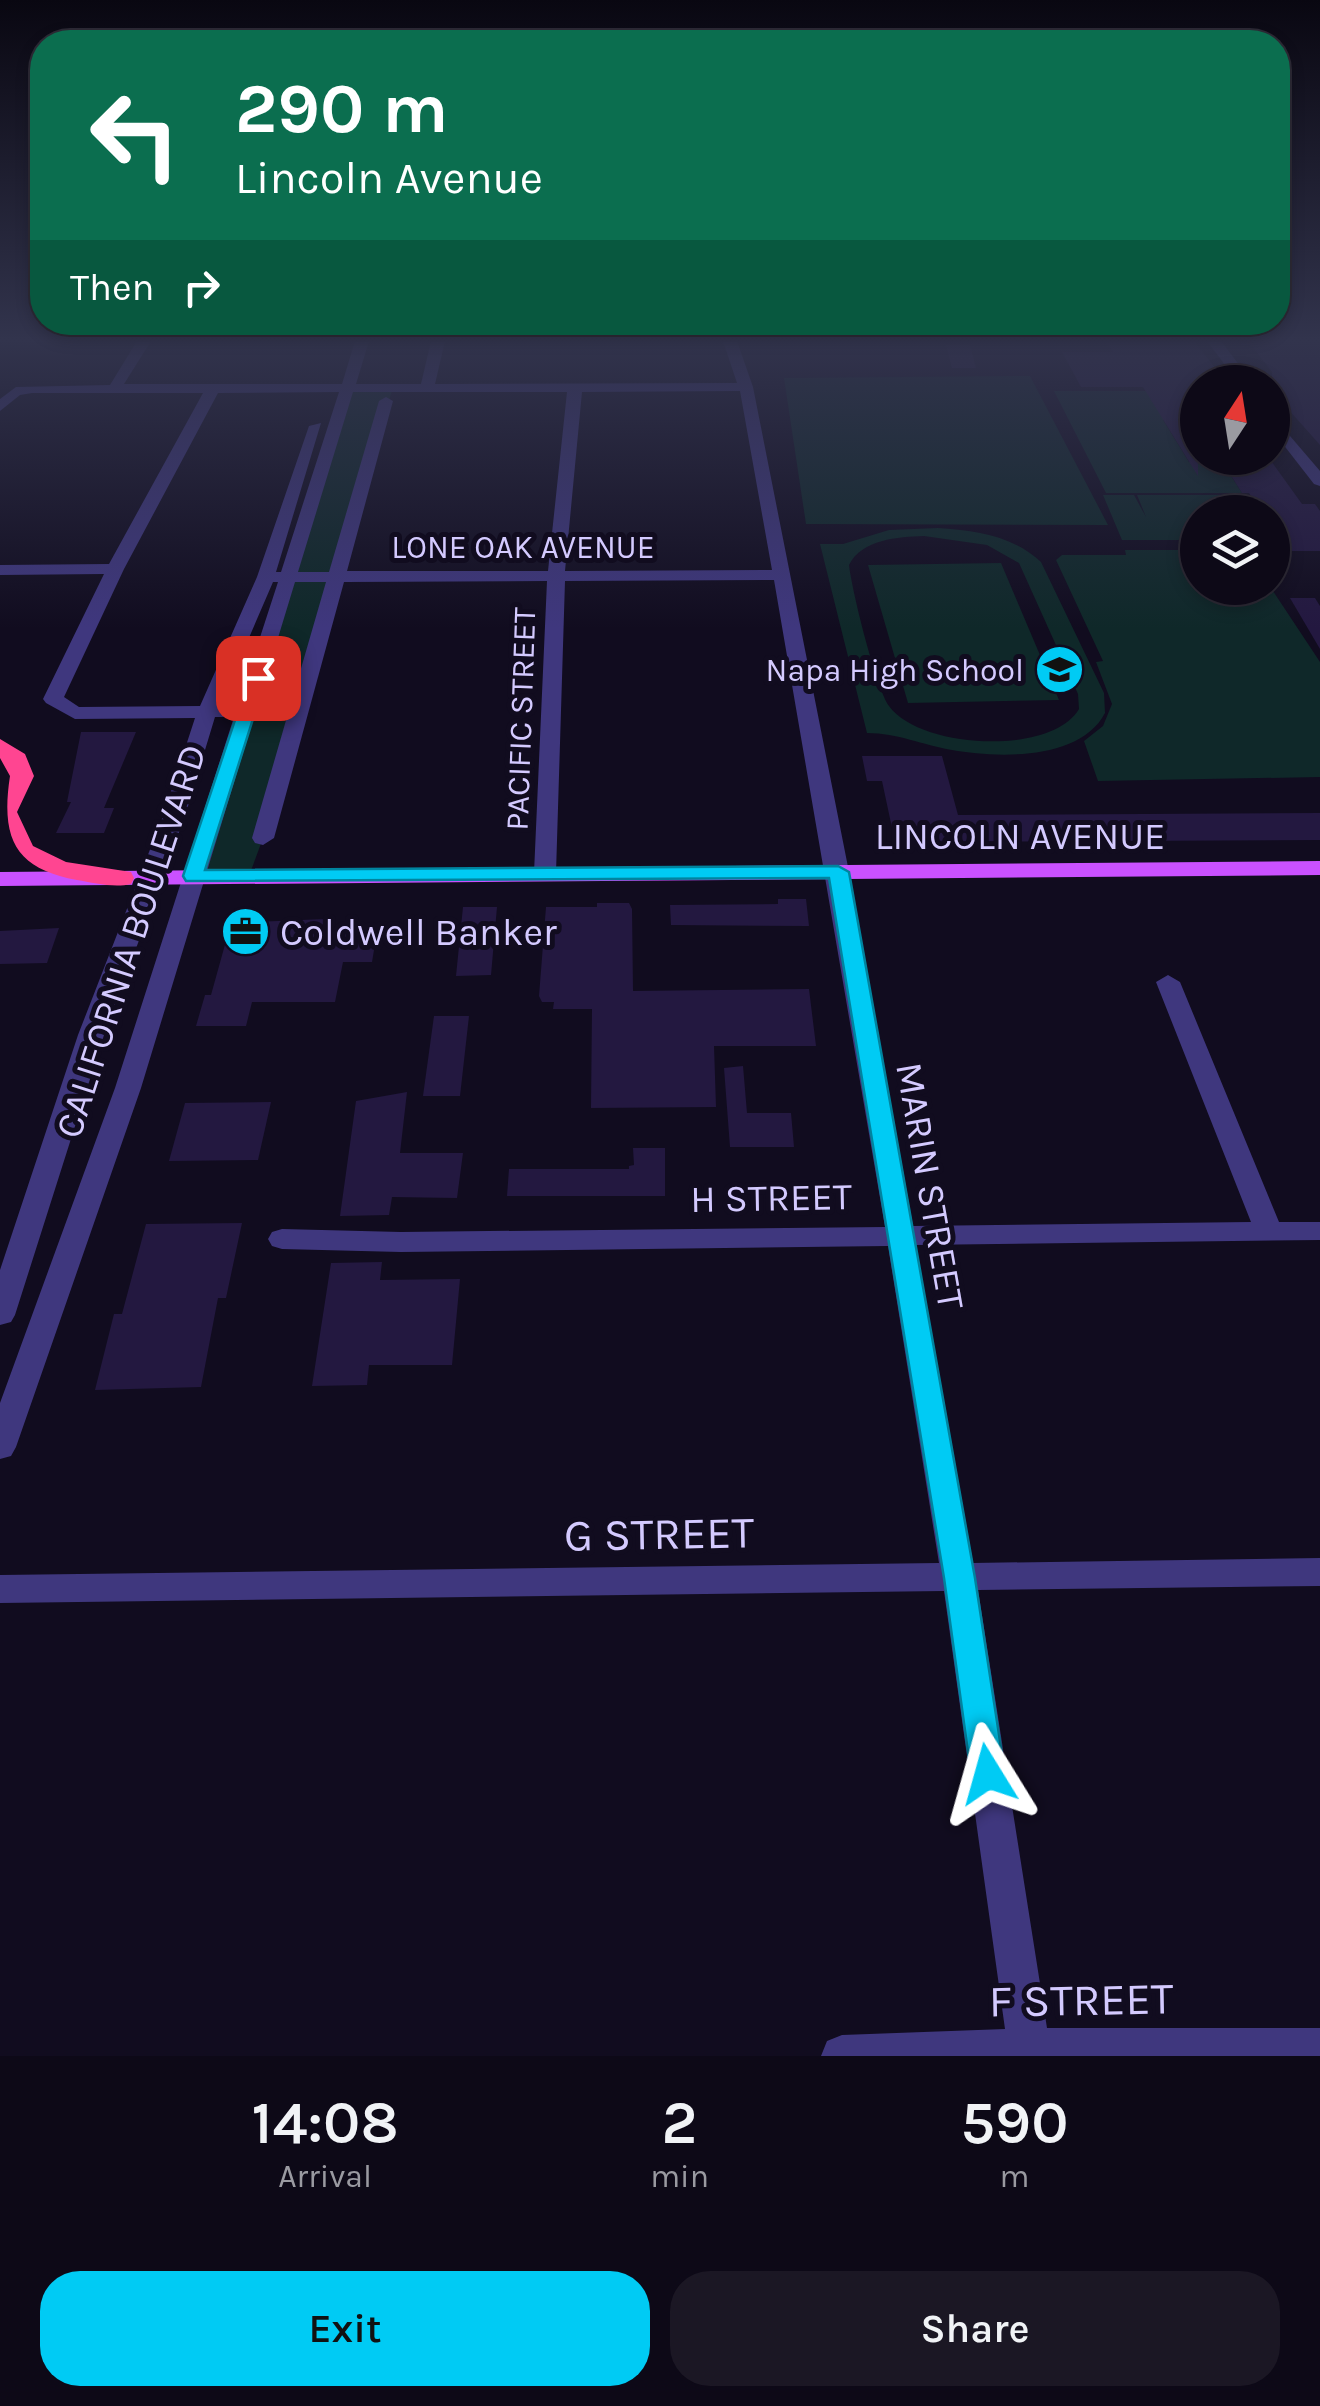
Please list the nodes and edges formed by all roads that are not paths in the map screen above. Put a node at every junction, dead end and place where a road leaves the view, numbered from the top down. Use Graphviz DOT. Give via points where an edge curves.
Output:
graph roads {
  1 [pos="186,437"];
  2 [pos="318,437"];
  3 [pos="323,437"];
  4 [pos="376,437"];
  5 [pos="571,437"];
  6 [pos="755,437"];
  7 [pos="1290,442"];
  8 [pos="1320,481"];
  9 [pos="115,569"];
  10 [pos="0,570"];
  11 [pos="556,576"];
  12 [pos="780,576"];
  13 [pos="266,577"];
  14 [pos="287,577"];
  15 [pos="338,577"];
  16 [pos="248,711"];
  17 [pos="207,712"];
  18 [pos="0,746"];
  19 [pos="2,817"];
  20 [pos="263,838"];
  21 [pos="1320,868"];
  22 [pos="838,872"];
  23 [pos="545,874"];
  24 [pos="193,876"];
  25 [pos="0,878"];
  26 [pos="121,878"];
  27 [pos="151,878"];
  28 [pos="1168,982"];
  29 [pos="1268,1231"];
  30 [pos="1320,1231"];
  31 [pos="901,1237"];
  32 [pos="282,1240"];
  33 [pos="0,1315"];
  34 [pos="0,1447"];
  35 [pos="1320,1572"];
  36 [pos="959,1578"];
  37 [pos="0,1588"];
  38 [pos="1029,2049"];
  39 [pos="1320,2049"];
  40 [pos="842,2056"];
  1 -- 9 [label="street"];
  2 -- 13 [label="street, CALIFORNIA BOULEVARD"];
  3 -- 14 [label="street, CALIFORNIA BOULEVARD"];
  4 -- 15 [label="street"];
  5 -- 11 [label="street, PACIFIC STREET"];
  6 -- 12 [label="street, MARIN STREET"];
  7 -- 8 [label="street"];
  9 -- 10 [label="street"];
  9 -- 17 [label="street" via="53,699 75,713"];
  11 -- 12 [label="street, LONE OAK AVENUE"];
  11 -- 15 [label="street, LONE OAK AVENUE"];
  11 -- 23 [label="street, PACIFIC STREET"];
  12 -- 22 [label="street, MARIN STREET"];
  13 -- 14 [label="street, LONE OAK AVENUE"];
  13 -- 17 [label="street, CALIFORNIA BOULEVARD"];
  14 -- 15 [label="street, LONE OAK AVENUE"];
  14 -- 16 [label="street, CALIFORNIA BOULEVARD"];
  15 -- 20 [label="street"];
  16 -- 17 [label="street"];
  16 -- 24 [label="street, CALIFORNIA BOULEVARD"];
  17 -- 27 [label="street, CALIFORNIA BOULEVARD"];
  18 -- 19 [label="highway" via="16,759 22,776"];
  19 -- 26 [label="highway" via="16,845 32,858"];
  21 -- 22 [label="main road, LINCOLN AVENUE"];
  22 -- 23 [label="main road, LINCOLN AVENUE"];
  22 -- 31 [label="street, MARIN STREET"];
  23 -- 24 [label="main road, LINCOLN AVENUE"];
  24 -- 27 [label="main road, LINCOLN AVENUE"];
  24 -- 34 [label="street, CALIFORNIA BOULEVARD" via="128,1088"];
  25 -- 26 [label="main road, LINCOLN AVENUE"];
  26 -- 27 [label="main road, LINCOLN AVENUE"];
  27 -- 33 [label="street, CALIFORNIA BOULEVARD" via="91,1035"];
  28 -- 29 [label="street"];
  29 -- 30 [label="street, H STREET"];
  29 -- 31 [label="street, H STREET"];
  31 -- 32 [label="street, H STREET"];
  31 -- 36 [label="street, MARIN STREET"];
  35 -- 36 [label="street, G STREET"];
  36 -- 37 [label="street, G STREET"];
  36 -- 38 [label="street, MARIN STREET"];
  38 -- 39 [label="street, F STREET"];
  38 -- 40 [label="street, F STREET"];
}
